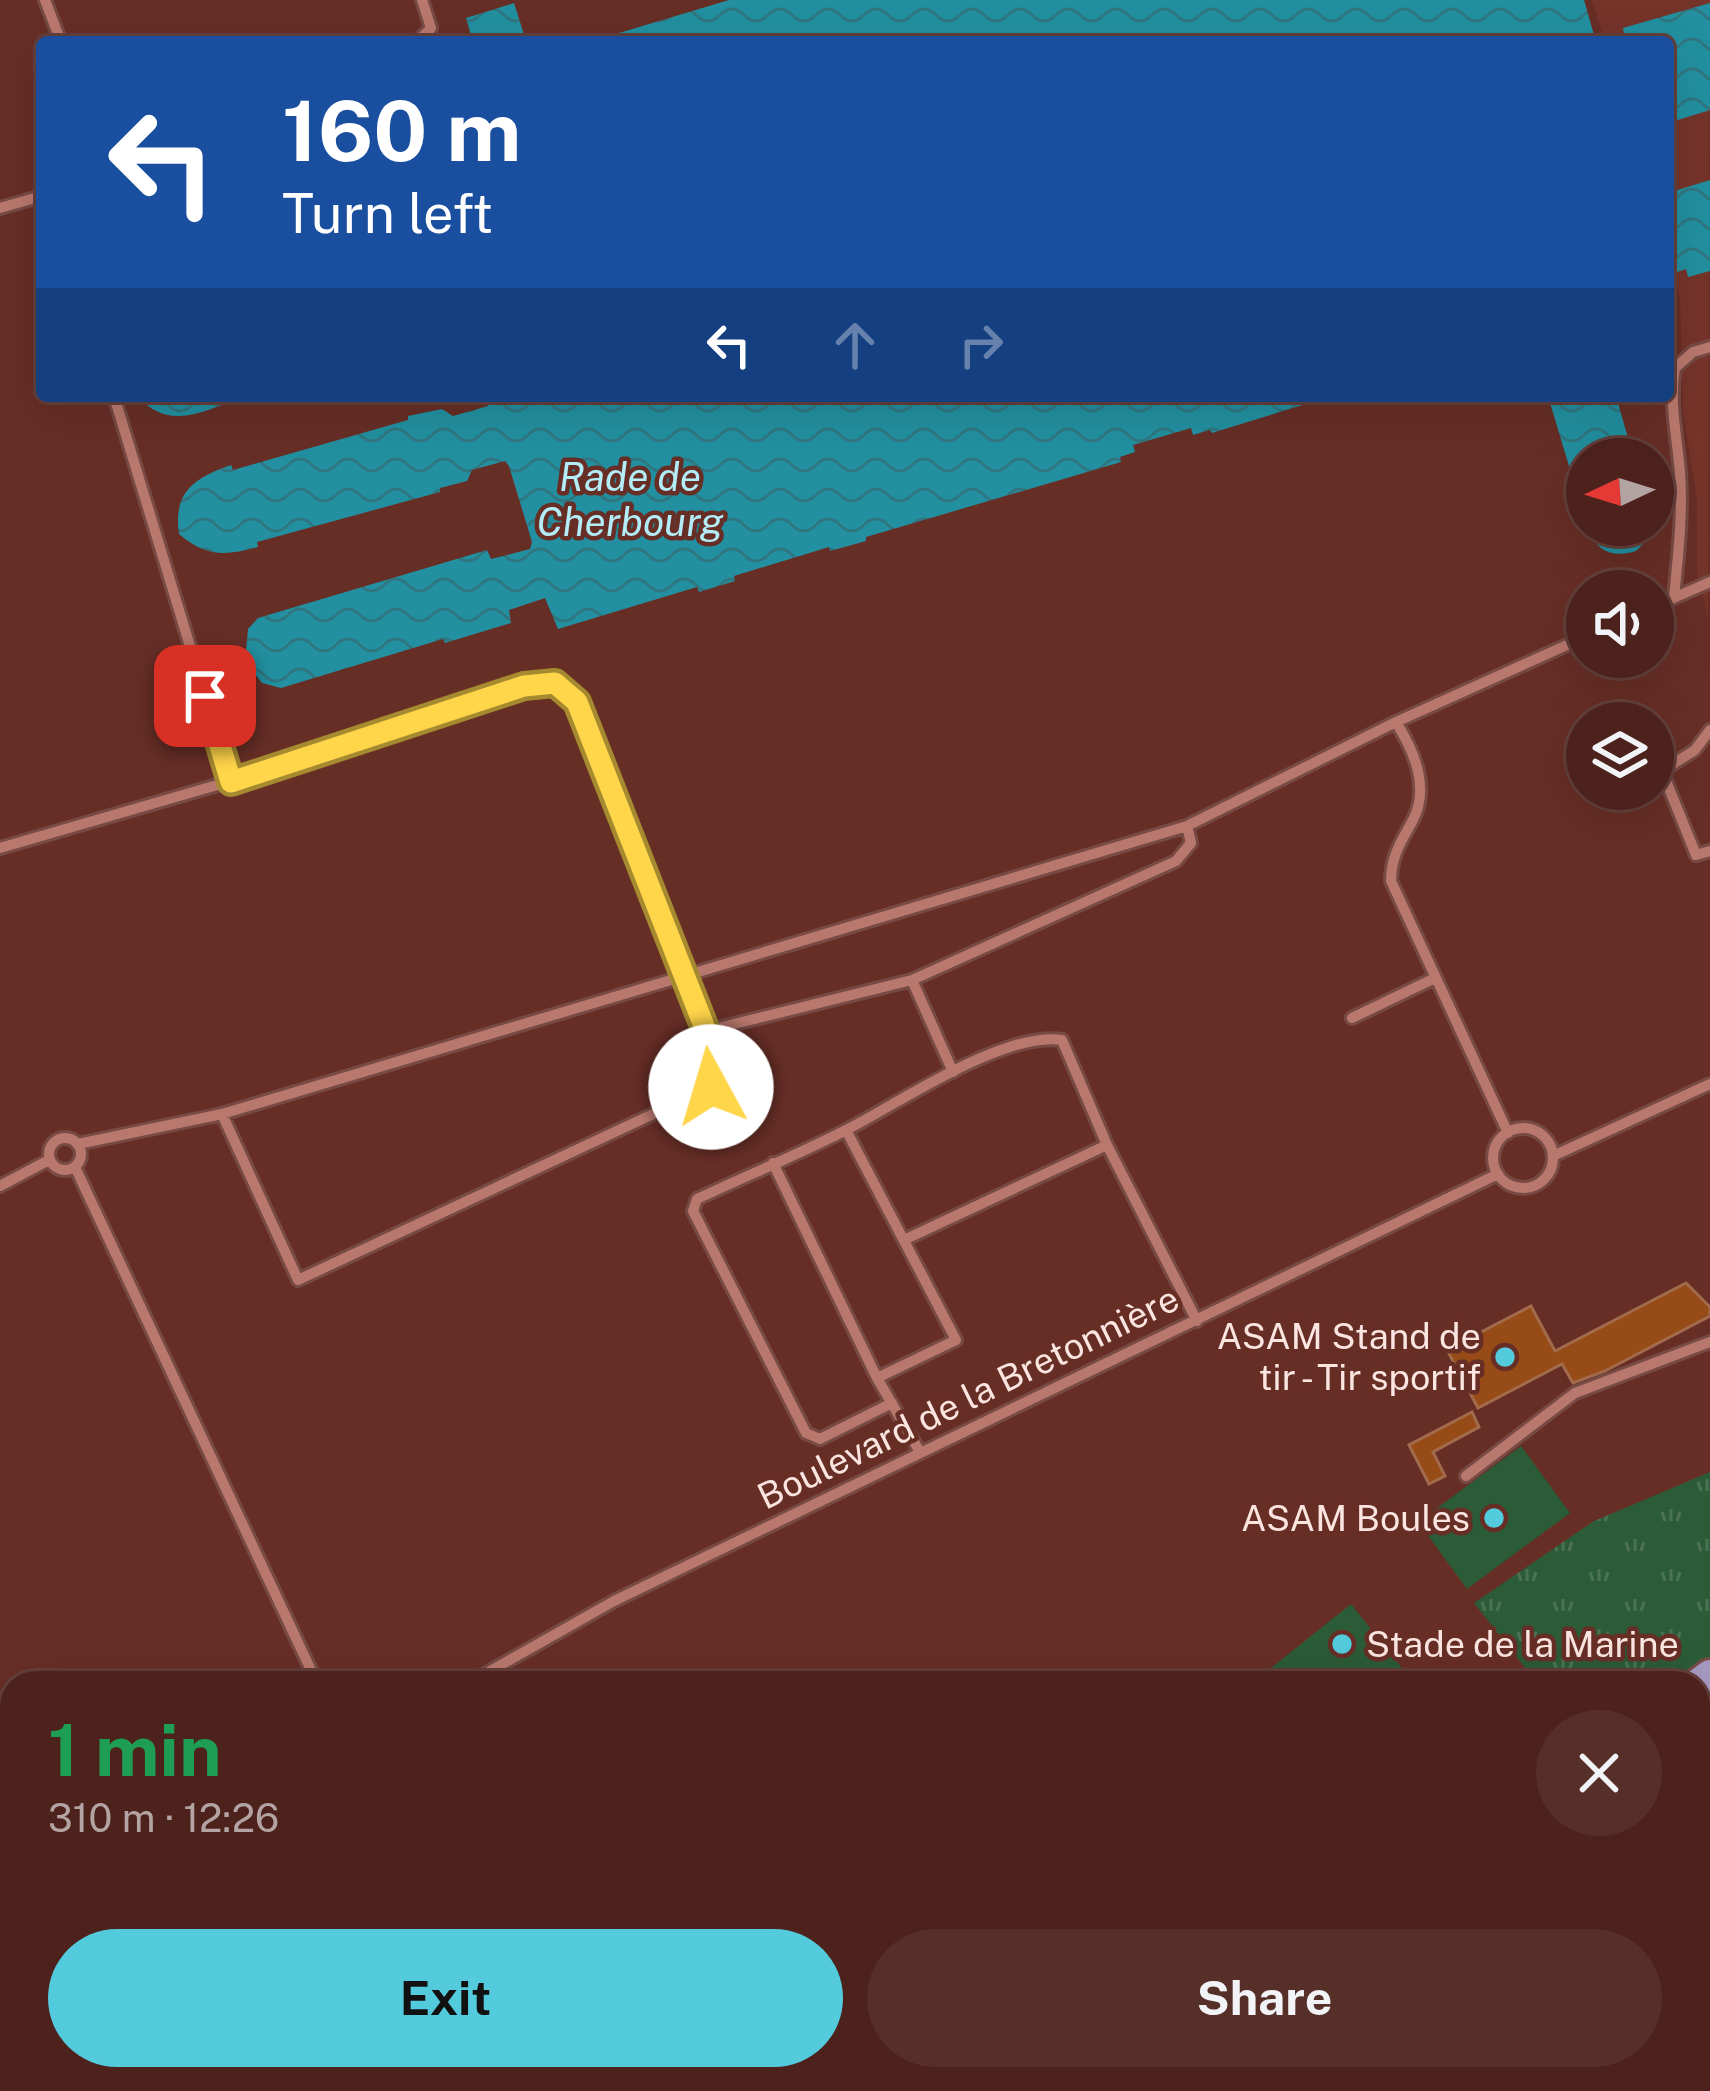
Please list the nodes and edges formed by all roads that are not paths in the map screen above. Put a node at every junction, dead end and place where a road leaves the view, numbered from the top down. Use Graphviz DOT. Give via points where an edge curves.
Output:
graph roads {
  1 [pos="45,0"];
  2 [pos="422,0"];
  3 [pos="59,36"];
  4 [pos="423,36"];
  5 [pos="36,198"];
  6 [pos="0,208"];
  7 [pos="1710,347"];
  8 [pos="1674,374"];
  9 [pos="116,402"];
  10 [pos="1671,402"];
  11 [pos="1710,582"];
  12 [pos="1674,598"];
  13 [pos="1566,645"];
  14 [pos="1396,722"];
  15 [pos="1710,730"];
  16 [pos="231,782"];
  17 [pos="1187,826"];
  18 [pos="0,848"];
  19 [pos="1710,851"];
  20 [pos="685,977"];
  21 [pos="1435,977"];
  22 [pos="912,980"];
  23 [pos="1352,1018"];
  24 [pos="706,1031"];
  25 [pos="953,1072"];
  26 [pos="1710,1084"];
  27 [pos="222,1114"];
  28 [pos="846,1130"];
  29 [pos="1508,1132"];
  30 [pos="78,1144"];
  31 [pos="1107,1145"];
  32 [pos="1553,1156"];
  33 [pos="49,1160"];
  34 [pos="773,1163"];
  35 [pos="75,1167"];
  36 [pos="1498,1174"];
  37 [pos="0,1186"];
  38 [pos="906,1239"];
  39 [pos="1197,1321"];
  40 [pos="1710,1342"];
  41 [pos="877,1378"];
  42 [pos="892,1403"];
  43 [pos="920,1452"];
  44 [pos="1466,1476"];
  45 [pos="311,1671"];
  46 [pos="490,1671"];
  1 -- 3 [label="lane"];
  2 -- 4 [label="lane" via="431,28"];
  5 -- 6 [label="lane"];
  7 -- 8 [label="lane" via="1693,352"];
  9 -- 16 [label="lane"];
  10 -- 12 [label="lane" via="1681,494"];
  11 -- 12 [label="lane"];
  13 -- 14 [label="lane"];
  14 -- 17 [label="lane"];
  14 -- 21 [label="lane" via="1421,794 1390,881"];
  15 -- 19 [label="lane" via="1662,770 1696,855"];
  16 -- 18 [label="lane"];
  16 -- 20 [label="lane" via="524,686 555,683 577,702"];
  17 -- 20 [label="lane"];
  17 -- 22 [label="lane" via="1191,843 1176,861"];
  20 -- 24 [label="lane"];
  20 -- 27 [label="lane"];
  21 -- 23 [label="lane"];
  21 -- 29 [label="lane"];
  22 -- 24 [label="lane"];
  22 -- 25 [label="lane"];
  24 -- 27 [label="lane" via="711,1087 298,1280"];
  25 -- 28 [label="lane"];
  25 -- 31 [label="lane" via="1039,1036 1061,1040"];
  26 -- 32 [label="lane"];
  27 -- 30 [label="lane"];
  28 -- 34 [label="lane"];
  28 -- 38 [label="lane"];
  29 -- 32 [label="lane" via="1537,1132"];
  29 -- 36 [label="lane" via="1496,1147"];
  30 -- 33 [label="lane" via="58,1138"];
  30 -- 35 [label="lane"];
  31 -- 38 [label="lane"];
  31 -- 39 [label="lane"];
  32 -- 36 [label="lane" via="1548,1175 1532,1187"];
  33 -- 35 [label="lane" via="60,1170"];
  33 -- 37 [label="lane"];
  34 -- 41 [label="lane"];
  34 -- 42 [label="lane" via="697,1199 693,1211 806,1433 820,1439"];
  35 -- 45 [label="lane"];
  36 -- 39 [label="lane, Boulevard de la Bretonnière"];
  38 -- 41 [label="lane" via="956,1340"];
  39 -- 43 [label="lane, Boulevard de la Bretonnière"];
  40 -- 44 [label="lane" via="1575,1393"];
  41 -- 42 [label="lane"];
  42 -- 43 [label="lane"];
  43 -- 46 [label="lane, Boulevard de la Bretonnière" via="614,1601"];
}
